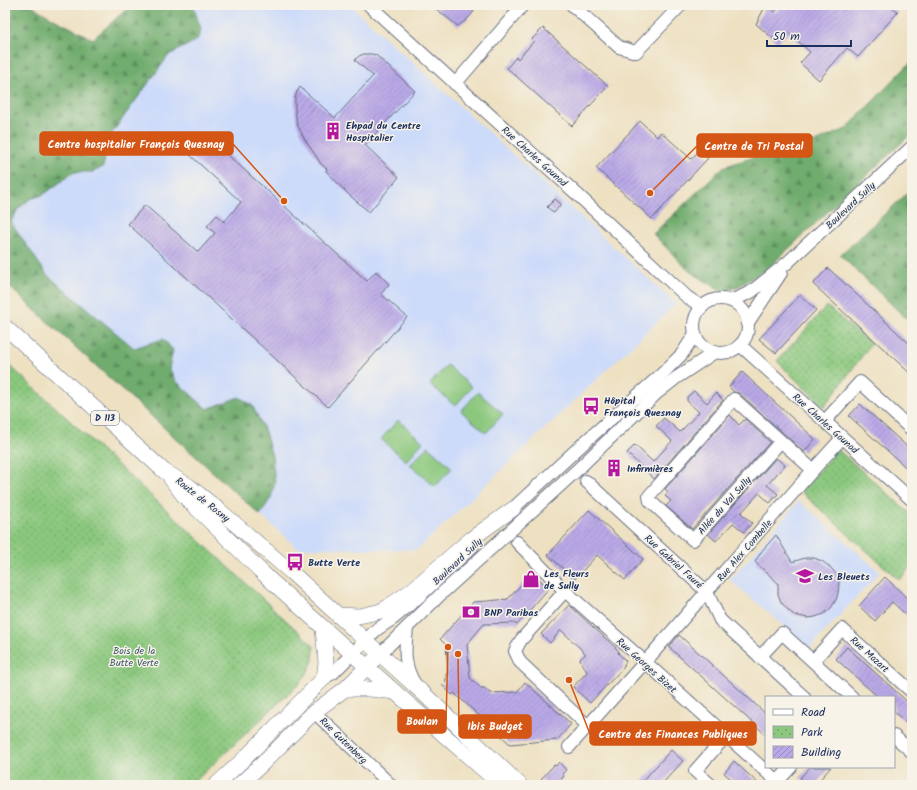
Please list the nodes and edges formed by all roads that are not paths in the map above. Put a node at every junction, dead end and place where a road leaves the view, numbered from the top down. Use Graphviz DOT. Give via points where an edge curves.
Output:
graph roads {
  1 [pos="369,5"];
  2 [pos="523,5"];
  3 [pos="572,5"];
  4 [pos="681,5"];
  5 [pos="455,84"];
  6 [pos="912,147"];
  7 [pos="787,262"];
  8 [pos="731,301"];
  9 [pos="702,307"];
  10 [pos="747,324"];
  11 [pos="5,327"];
  12 [pos="695,334"];
  13 [pos="740,345"];
  14 [pos="715,352"];
  15 [pos="825,421"];
  16 [pos="912,430"];
  17 [pos="842,438"];
  18 [pos="781,441"];
  19 [pos="813,470"];
  20 [pos="164,471"];
  21 [pos="586,482"];
  22 [pos="912,500"];
  23 [pos="513,510"];
  24 [pos="517,542"];
  25 [pos="565,591"];
  26 [pos="707,592"];
  27 [pos="338,615"];
  28 [pos="323,628"];
  29 [pos="407,628"];
  30 [pos="365,641"];
  31 [pos="352,654"];
  32 [pos="380,654"];
  33 [pos="760,657"];
  34 [pos="813,661"];
  35 [pos="645,662"];
  36 [pos="367,667"];
  37 [pos="324,678"];
  38 [pos="345,689"];
  39 [pos="421,691"];
  40 [pos="395,692"];
  41 [pos="912,692"];
  42 [pos="803,696"];
  43 [pos="851,696"];
  44 [pos="314,712"];
  45 [pos="588,726"];
  46 [pos="726,736"];
  47 [pos="895,737"];
  48 [pos="569,747"];
  49 [pos="912,752"];
  50 [pos="790,768"];
  51 [pos="779,783"];
  52 [pos="216,785"];
  53 [pos="239,785"];
  54 [pos="391,785"];
  55 [pos="501,785"];
  56 [pos="520,785"];
  57 [pos="711,785"];
  1 -- 5 [label="street, Rue Charles Gounod"];
  2 -- 5 [label="street"];
  3 -- 4 [label="street" via="619,47 636,52"];
  5 -- 9 [label="street, Rue Charles Gounod" via="687,297"];
  6 -- 7 [label="street, Boulevard Sully"];
  7 -- 8 [label="street" via="751,292"];
  7 -- 10 [label="street"];
  8 -- 9 [label="street" via="715,300"];
  8 -- 10 [label="street" via="742,310"];
  9 -- 12 [label="street" via="695,320"];
  10 -- 13 [label="street" via="747,331"];
  11 -- 20 [label="main road, D 113"];
  12 -- 14 [label="street" via="703,346"];
  12 -- 23 [label="street, Boulevard Sully" via="682,354 663,373"];
  13 -- 14 [label="street" via="733,350"];
  13 -- 15 [label="street, Rue Charles Gounod"];
  14 -- 29 [label="street, Boulevard Sully" via="657,393 576,471 440,594"];
  15 -- 16 [label="street" via="860,382"];
  15 -- 17 [label="street, Rue Charles Gounod"];
  17 -- 19 [label="street, Rue Alex Combelle"];
  17 -- 22 [label="street, Rue Charles Gounod"];
  18 -- 18 [label="street, Allée du Val Sully" via="693,540 650,500 649,496 734,400"];
  18 -- 19 [label="street, Allée du Val Sully"];
  19 -- 26 [label="street, Rue Alex Combelle"];
  20 -- 27 [label="main road, Route de Rosny / D 113" via="189,486 220,511"];
  20 -- 28 [label="main road, Route de Rosny / D 113" via="184,496 249,561"];
  21 -- 26 [label="street, Rue Gabriel Fauré"];
  23 -- 27 [label="main road" via="470,539 411,591 388,607 359,616"];
  23 -- 30 [label="street, Boulevard Sully" via="420,596"];
  24 -- 25 [label="street, Rue Georges Bizet"];
  25 -- 35 [label="street, Rue Georges Bizet"];
  25 -- 45 [label="street" via="521,640 515,651 520,662"];
  26 -- 33 [label="street, Rue Gabriel Fauré" via="720,620"];
  26 -- 35 [label="street, Rue Alex Combelle"];
  27 -- 30 [label="main road, Route de Rosny / D 113"];
  28 -- 31 [label="main road, Route de Rosny / D 113"];
  28 -- 37 [label="main road" via="326,663"];
  29 -- 32 [label="street, Boulevard Sully"];
  29 -- 39 [label="street" via="405,647 408,670"];
  30 -- 31 [label="street, Boulevard Sully"];
  30 -- 32 [label="main road, D 113"];
  31 -- 36 [label="main road, D 113"];
  31 -- 37 [label="street, Boulevard Sully" via="333,673"];
  32 -- 36 [label="main road, Boulevard Sully"];
  32 -- 39 [label="main road, D 113"];
  33 -- 34 [label="street" via="782,633"];
  33 -- 42 [label="street, Rue Gabriel Fauré"];
  34 -- 41 [label="street, Rue Mozart" via="842,629"];
  34 -- 43 [label="street"];
  35 -- 45 [label="street, Rue Alex Combelle"];
  35 -- 46 [label="street, Rue Georges Bizet"];
  36 -- 38 [label="main road, Boulevard Sully"];
  36 -- 40 [label="main road, D 113"];
  37 -- 52 [label="main road, Boulevard Sully"];
  38 -- 40 [label="main road"];
  38 -- 44 [label="main road, Boulevard Sully"];
  39 -- 56 [label="main road, D 113"];
  40 -- 55 [label="main road, D 113"];
  44 -- 53 [label="main road, Boulevard Sully"];
  44 -- 54 [label="street, Rue Gutenberg"];
  45 -- 48 [label="street, Rue Alex Combelle"];
  46 -- 51 [label="street, Rue Georges Bizet"];
  46 -- 57 [label="street" via="695,771"];
  47 -- 49 [label="street"];
  50 -- 51 [label="street"];
}
